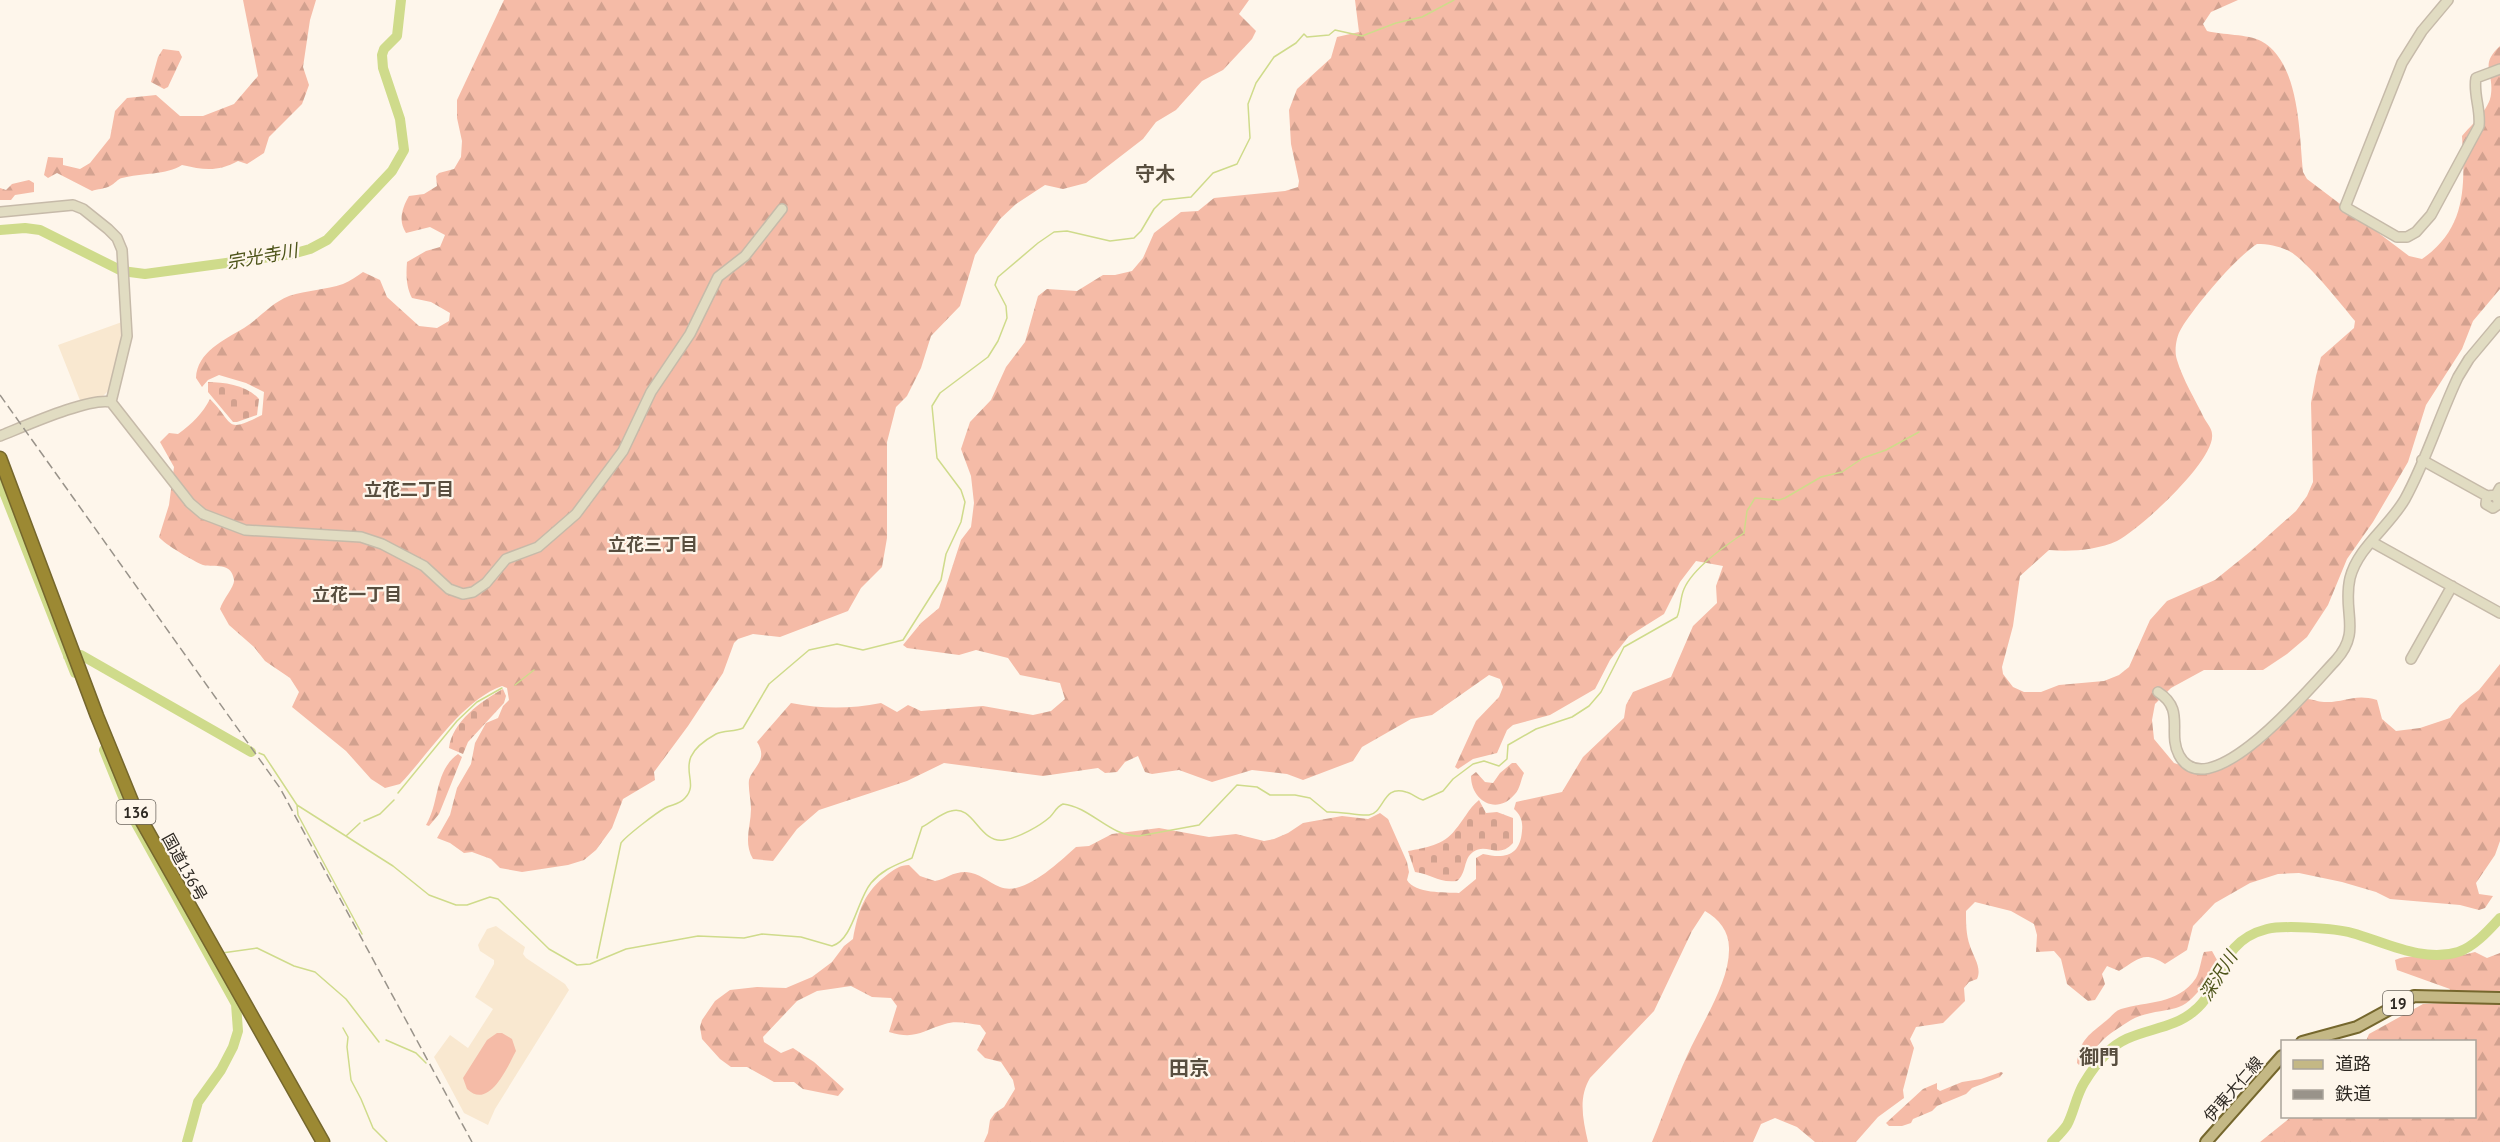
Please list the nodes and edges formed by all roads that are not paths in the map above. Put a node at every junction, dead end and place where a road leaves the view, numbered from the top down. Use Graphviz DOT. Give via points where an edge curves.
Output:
graph roads {
  1 [pos="2448,0"];
  2 [pos="2500,69"];
  3 [pos="783,209"];
  4 [pos="0,212"];
  5 [pos="2500,322"];
  6 [pos="111,402"];
  7 [pos="0,436"];
  8 [pos="0,458"];
  9 [pos="2422,460"];
  10 [pos="2494,493"];
  11 [pos="2372,542"];
  12 [pos="2451,586"];
  13 [pos="2500,613"];
  14 [pos="2411,659"];
  15 [pos="2158,692"];
  16 [pos="2500,998"];
  17 [pos="2306,1040"];
  18 [pos="2281,1058"];
  19 [pos="323,1142"];
  20 [pos="2206,1142"];
  1 -- 2 [label="street" via="2402,63 2345,207 2397,237 2416,232 2431,215 2479,126 2476,78"];
  3 -- 6 [label="street" via="745,256 718,277 690,334 647,399 623,451 576,514 538,547 506,559 473,592 463,594 449,589 417,562 361,537 246,531 204,514 190,503"];
  4 -- 6 [label="street" via="78,207 117,238 122,250 128,336"];
  5 -- 9 [label="street" via="2458,377"];
  6 -- 7 [label="street" via="74,408"];
  8 -- 19 [label="highway, 国道136号 / 136" via="135,809"];
  9 -- 10 [label="street"];
  9 -- 11 [label="street" via="2399,508"];
  11 -- 12 [label="street"];
  11 -- 15 [label="street" via="2356,563 2349,581 2348,645 2243,752 2206,769 2188,765 2177,751 2172,706"];
  12 -- 13 [label="street"];
  12 -- 14 [label="street"];
  16 -- 17 [label="main road, 19" via="2414,996 2351,1030"];
  18 -- 20 [label="main road, 伊東大仁線"];
}
